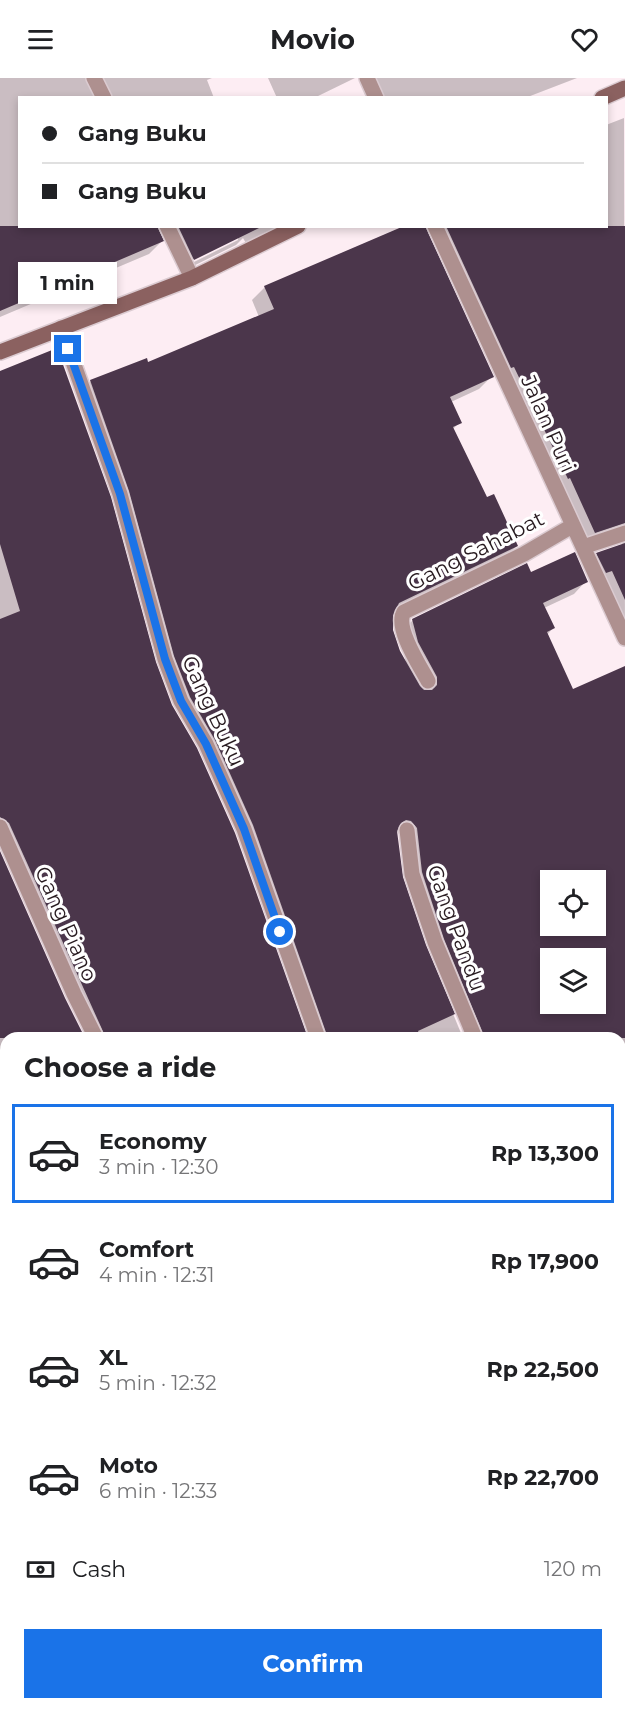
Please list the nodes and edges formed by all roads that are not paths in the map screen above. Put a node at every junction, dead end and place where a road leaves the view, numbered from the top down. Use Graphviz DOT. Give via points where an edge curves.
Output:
graph roads {
  1 [pos="94,78"];
  2 [pos="367,78"];
  3 [pos="625,88"];
  4 [pos="103,96"];
  5 [pos="375,96"];
  6 [pos="607,96"];
  7 [pos="167,228"];
  8 [pos="294,228"];
  9 [pos="436,228"];
  10 [pos="192,278"];
  11 [pos="61,328"];
  12 [pos="0,352"];
  13 [pos="572,526"];
  14 [pos="625,533"];
  15 [pos="583,546"];
  16 [pos="625,638"];
  17 [pos="428,681"];
  18 [pos="0,826"];
  19 [pos="407,830"];
  20 [pos="93,1032"];
  21 [pos="316,1032"];
  22 [pos="472,1032"];
  1 -- 4 [label="street"];
  2 -- 5 [label="street"];
  3 -- 6 [label="street"];
  7 -- 10 [label="street"];
  8 -- 10 [label="street"];
  9 -- 13 [label="street, Jalan Puri"];
  10 -- 11 [label="street"];
  11 -- 12 [label="street"];
  11 -- 21 [label="street, Gang Buku" via="120,494 165,659 181,701 206,744 244,829"];
  13 -- 15 [label="street, Jalan Puri"];
  13 -- 17 [label="street, Gang Sahabat" via="524,554 404,612 402,630"];
  14 -- 15 [label="street"];
  15 -- 16 [label="street, Jalan Puri"];
  18 -- 20 [label="street, Gang Piano"];
  19 -- 22 [label="street, Gang Pandu" via="412,874"];
}
